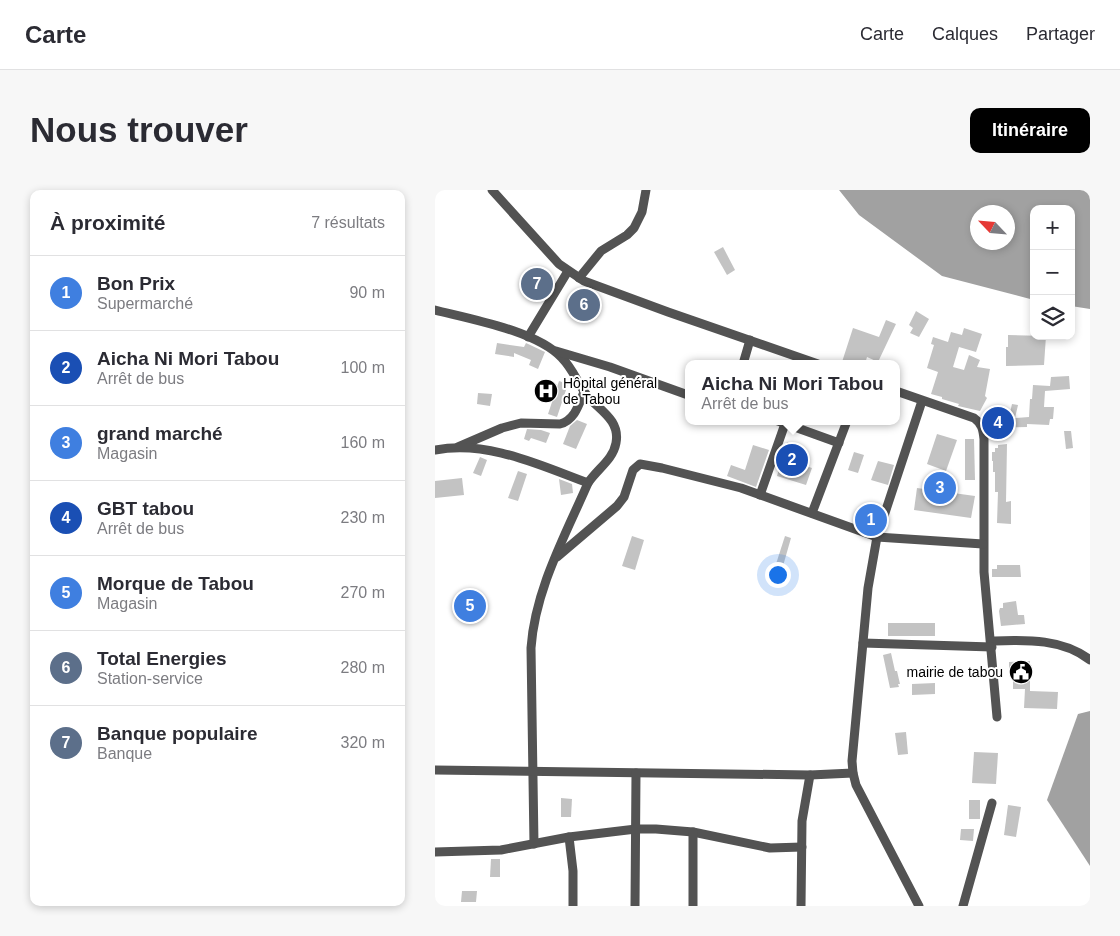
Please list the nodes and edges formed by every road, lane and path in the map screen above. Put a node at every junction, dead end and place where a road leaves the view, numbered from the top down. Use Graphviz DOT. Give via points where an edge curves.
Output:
graph roads {
  1 [pos="492,190"];
  2 [pos="646,190"];
  3 [pos="568,271"];
  4 [pos="579,278"];
  5 [pos="435,310"];
  6 [pos="528,337"];
  7 [pos="750,340"];
  8 [pos="555,351"];
  9 [pos="744,360"];
  10 [pos="802,360"];
  11 [pos="584,392"];
  12 [pos="900,393"];
  13 [pos="685,394"];
  14 [pos="922,401"];
  15 [pos="782,425"];
  16 [pos="791,425"];
  17 [pos="846,425"];
  18 [pos="839,443"];
  19 [pos="456,448"];
  20 [pos="435,450"];
  21 [pos="588,482"];
  22 [pos="760,495"];
  23 [pos="812,513"];
  24 [pos="877,537"];
  25 [pos="983,544"];
  26 [pos="555,559"];
  27 [pos="863,643"];
  28 [pos="992,644"];
  29 [pos="1090,660"];
  30 [pos="997,718"];
  31 [pos="435,770"];
  32 [pos="532,772"];
  33 [pos="636,773"];
  34 [pos="853,774"];
  35 [pos="810,775"];
  36 [pos="992,803"];
  37 [pos="636,829"];
  38 [pos="693,832"];
  39 [pos="569,837"];
  40 [pos="534,844"];
  41 [pos="802,847"];
  42 [pos="435,852"];
  43 [pos="573,906"];
  44 [pos="635,906"];
  45 [pos="693,906"];
  46 [pos="801,906"];
  47 [pos="919,906"];
  48 [pos="963,906"];
  1 -- 3 [label="street"];
  2 -- 4 [label="street" via="642,212 634,228 601,251"];
  3 -- 4 [label="street"];
  3 -- 6 [label="street"];
  4 -- 7 [label="street"];
  5 -- 6 [label="street"];
  6 -- 8 [label="street"];
  7 -- 9 [label="street"];
  7 -- 10 [label="street"];
  8 -- 11 [label="street" via="568,365"];
  8 -- 13 [label="street"];
  11 -- 19 [label="street" via="573,416 566,422 521,423"];
  11 -- 21 [label="street" via="609,416 617,434 609,459"];
  12 -- 14 [label="street"];
  14 -- 24 [label="street"];
  14 -- 25 [label="street" via="974,418 982,426"];
  15 -- 22 [label="street"];
  16 -- 18 [label="street"];
  17 -- 18 [label="street"];
  18 -- 23 [label="street"];
  19 -- 20 [label="street"];
  19 -- 21 [label="street" via="505,453"];
  21 -- 26 [label="street"];
  22 -- 23 [label="street"];
  22 -- 26 [label="street" via="711,479 640,464 633,470 624,497 617,506"];
  23 -- 24 [label="street"];
  24 -- 25 [label="street"];
  24 -- 27 [label="street"];
  25 -- 28 [label="street"];
  26 -- 32 [label="street" via="539,597 532,636"];
  27 -- 28 [label="street"];
  27 -- 34 [label="street"];
  28 -- 29 [label="street" via="1030,640 1056,644 1072,648"];
  28 -- 30 [label="street"];
  31 -- 32 [label="street"];
  32 -- 33 [label="street"];
  32 -- 40 [label="street"];
  33 -- 35 [label="street"];
  33 -- 37 [label="street"];
  34 -- 35 [label="street"];
  34 -- 47 [label="street"];
  35 -- 41 [label="street" via="802,821"];
  36 -- 48 [label="street"];
  37 -- 38 [label="street"];
  37 -- 39 [label="street"];
  37 -- 44 [label="street"];
  38 -- 41 [label="street" via="770,848"];
  38 -- 45 [label="street"];
  39 -- 40 [label="street"];
  39 -- 43 [label="street"];
  40 -- 42 [label="street" via="501,850"];
  41 -- 46 [label="street"];
}
